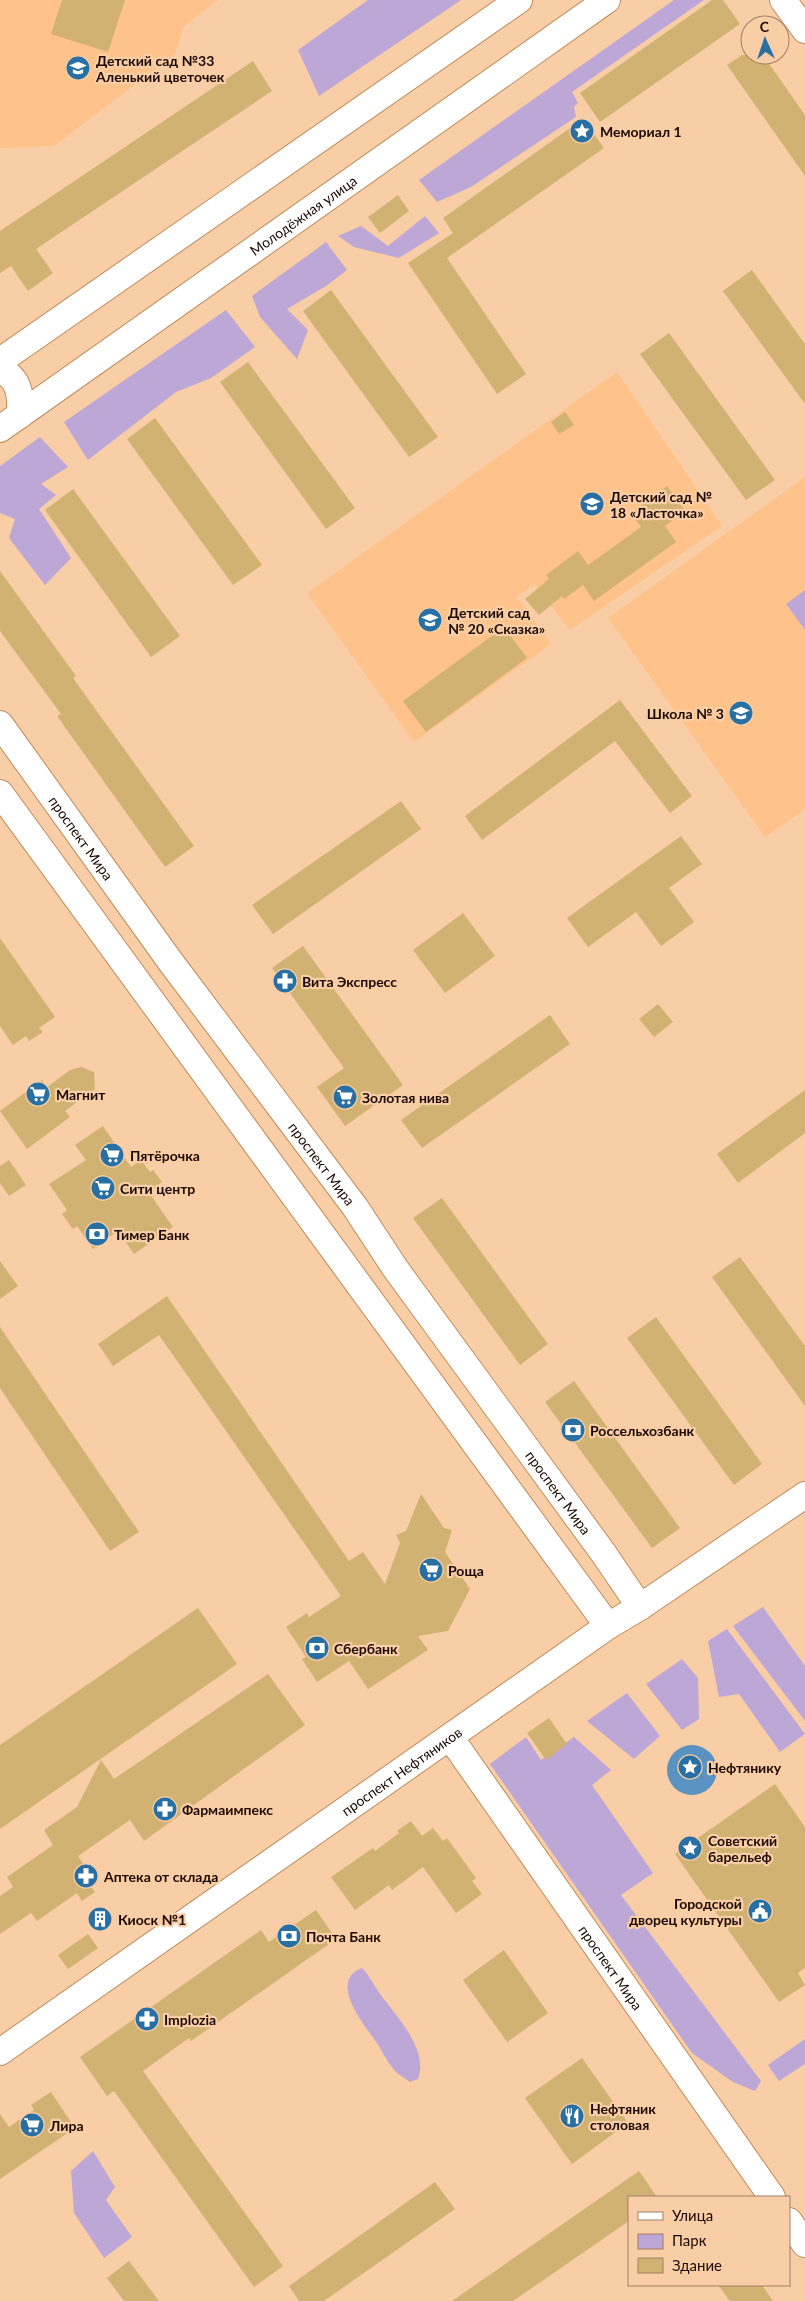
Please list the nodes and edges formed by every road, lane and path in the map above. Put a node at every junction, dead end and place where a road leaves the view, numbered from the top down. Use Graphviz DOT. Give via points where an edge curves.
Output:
graph roads {
  1 [pos="519,0"];
  2 [pos="607,0"];
  3 [pos="784,0"];
  4 [pos="805,30"];
  5 [pos="0,361"];
  6 [pos="0,370"];
  7 [pos="10,422"];
  8 [pos="0,724"];
  9 [pos="43,786"];
  10 [pos="6,802"];
  11 [pos="395,1268"];
  12 [pos="362,1290"];
  13 [pos="805,1495"];
  14 [pos="640,1607"];
  15 [pos="608,1626"];
  16 [pos="450,1737"];
  17 [pos="0,2052"];
  18 [pos="771,2196"];
  19 [pos="790,2222"];
  20 [pos="805,2244"];
  1 -- 5 [label="street"];
  2 -- 7 [label="street, Молодёжная улица"];
  3 -- 4 [label="street"];
  6 -- 7 [label="street" via="11,376 20,393"];
  8 -- 9 [label="street, проспект Мира"];
  9 -- 10 [label="street" via="34,787"];
  9 -- 11 [label="street, проспект Мира" via="355,1207"];
  10 -- 12 [label="street"];
  11 -- 12 [label="street" via="383,1284"];
  11 -- 14 [label="street, проспект Мира"];
  12 -- 15 [label="street"];
  13 -- 14 [label="street, проспект Нефтяников"];
  14 -- 15 [label="street, проспект Нефтяников"];
  15 -- 16 [label="street, проспект Нефтяников"];
  16 -- 17 [label="street, проспект Нефтяников"];
  16 -- 18 [label="street, проспект Мира"];
  19 -- 20 [label="street"];
}
